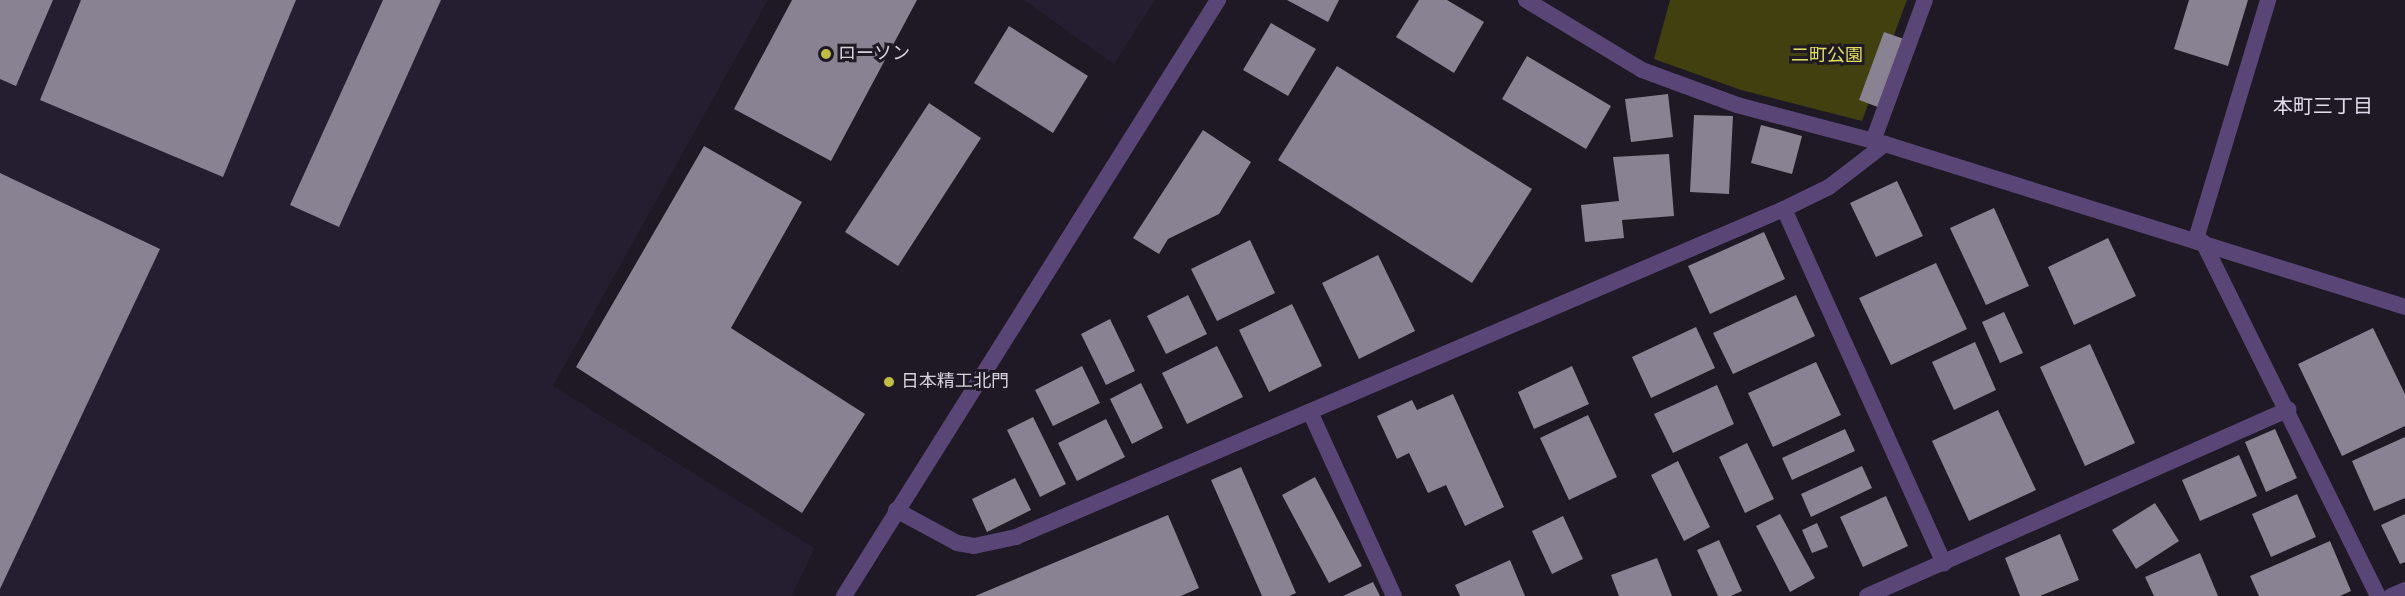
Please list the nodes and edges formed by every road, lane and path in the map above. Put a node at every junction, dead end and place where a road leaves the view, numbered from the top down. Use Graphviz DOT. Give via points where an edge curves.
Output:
graph roads {
  1 [pos="1218,0"];
  2 [pos="1526,0"];
  3 [pos="1925,0"];
  4 [pos="2268,0"];
  5 [pos="1879,142"];
  6 [pos="1784,209"];
  7 [pos="2199,241"];
  8 [pos="2405,307"];
  9 [pos="2288,409"];
  10 [pos="1311,414"];
  11 [pos="896,510"];
  12 [pos="1944,564"];
  13 [pos="854,579"];
  14 [pos="2405,590"];
  15 [pos="844,596"];
  16 [pos="856,596"];
  17 [pos="1394,596"];
  18 [pos="1867,596"];
  19 [pos="2378,596"];
  20 [pos="2391,596"];
  1 -- 11 [label="street"];
  2 -- 5 [label="street" via="1642,70 1737,105"];
  3 -- 5 [label="street"];
  4 -- 7 [label="street"];
  5 -- 6 [label="street" via="1829,187"];
  5 -- 7 [label="street"];
  6 -- 10 [label="street"];
  6 -- 12 [label="street"];
  7 -- 8 [label="street"];
  7 -- 9 [label="street"];
  9 -- 12 [label="street"];
  9 -- 19 [label="street"];
  10 -- 11 [label="street" via="990,543 957,543"];
  10 -- 17 [label="street"];
  11 -- 13 [label="street"];
  12 -- 18 [label="street"];
  13 -- 15 [label="street"];
  13 -- 16 [label="street"];
  14 -- 20 [label="street"];
}
